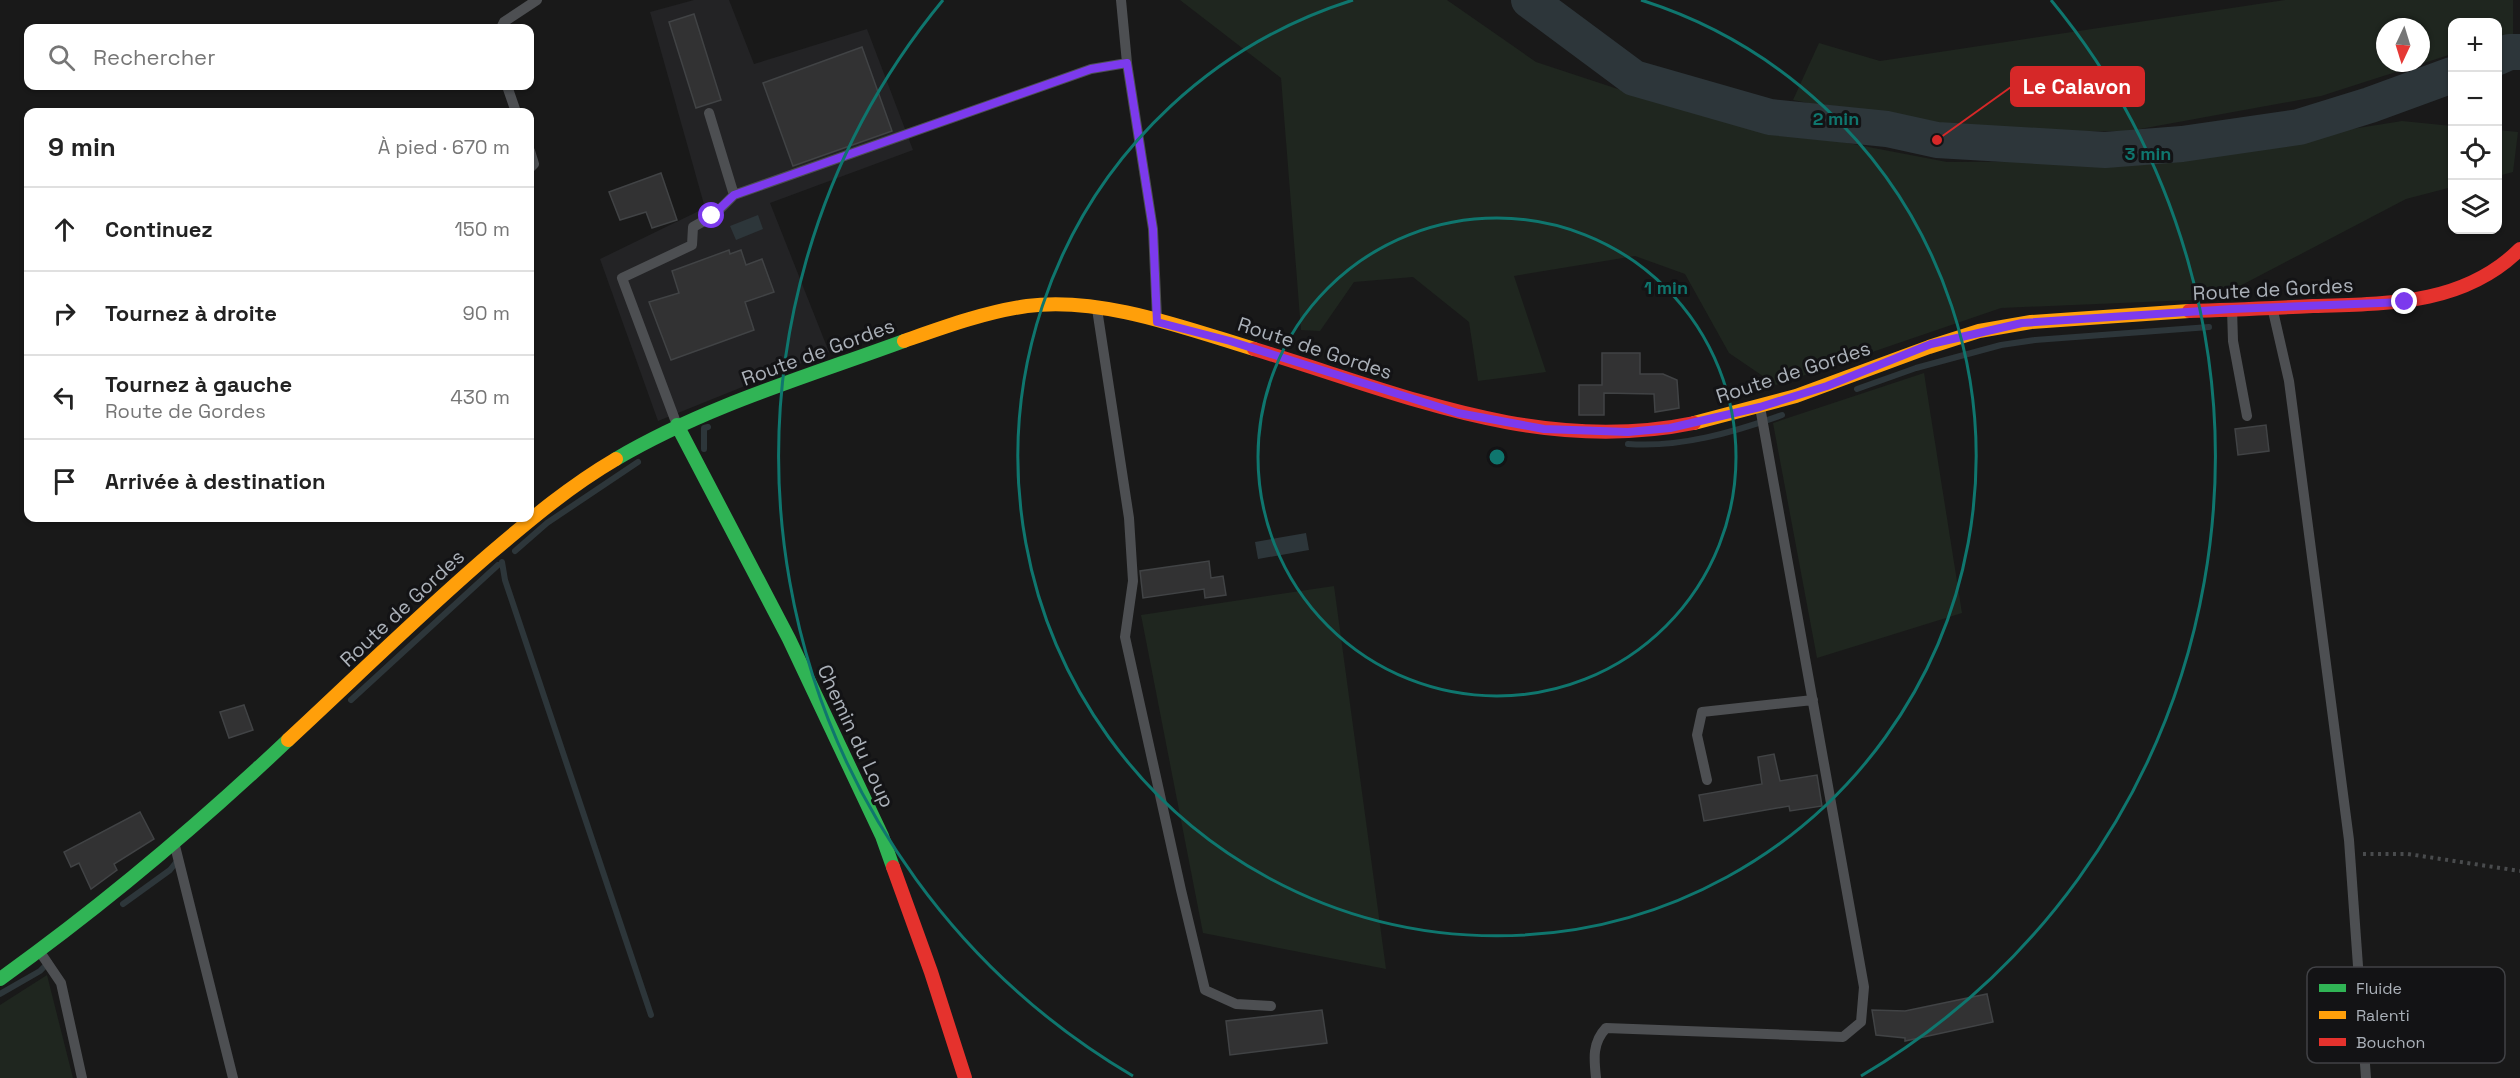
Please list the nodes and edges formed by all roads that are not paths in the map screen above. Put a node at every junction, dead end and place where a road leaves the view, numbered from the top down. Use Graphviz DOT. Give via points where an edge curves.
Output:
graph roads {
  1 [pos="537,0"];
  2 [pos="1121,0"];
  3 [pos="503,24"];
  4 [pos="1127,63"];
  5 [pos="508,90"];
  6 [pos="515,108"];
  7 [pos="709,113"];
  8 [pos="734,195"];
  9 [pos="2520,249"];
  10 [pos="1097,308"];
  11 [pos="2272,308"];
  12 [pos="2232,309"];
  13 [pos="1157,322"];
  14 [pos="1760,407"];
  15 [pos="2247,416"];
  16 [pos="677,425"];
  17 [pos="534,516"];
  18 [pos="527,522"];
  19 [pos="1813,700"];
  20 [pos="1707,780"];
  21 [pos="174,843"];
  22 [pos="40,952"];
  23 [pos="2358,967"];
  24 [pos="0,980"];
  25 [pos="1271,1006"];
  26 [pos="2365,1063"];
  27 [pos="82,1078"];
  28 [pos="233,1078"];
  29 [pos="965,1078"];
  30 [pos="1596,1078"];
  31 [pos="2366,1078"];
  1 -- 3 [label="lane"];
  2 -- 4 [label="lane"];
  4 -- 8 [label="lane" via="1091,69"];
  4 -- 13 [label="lane" via="1153,229"];
  5 -- 6 [label="lane"];
  7 -- 8 [label="lane"];
  8 -- 16 [label="lane" via="693,228 692,245 622,278"];
  9 -- 11 [label="street, Route de Gordes" via="2491,275 2437,295 2405,302"];
  10 -- 13 [label="street, Route de Gordes"];
  10 -- 16 [label="street, Route de Gordes" via="1046,304 992,313 821,370"];
  10 -- 25 [label="lane" via="1129,518 1133,581 1125,637 1205,990 1236,1004"];
  11 -- 12 [label="street, Route de Gordes"];
  11 -- 23 [label="lane" via="2289,381 2350,854"];
  12 -- 14 [label="street, Route de Gordes" via="2022,323 1931,344 1827,386"];
  12 -- 15 [label="lane" via="2233,340"];
  13 -- 14 [label="street, Route de Gordes" via="1458,413 1544,429 1628,432 1670,428"];
  14 -- 19 [label="lane"];
  16 -- 17 [label="street, Route de Gordes" via="608,463"];
  16 -- 29 [label="street, Chemin du Loup" via="789,639 882,836"];
  18 -- 21 [label="street, Route de Gordes" via="453,585 220,806"];
  19 -- 20 [label="lane" via="1702,712 1696,735"];
  19 -- 30 [label="lane" via="1864,987 1861,1022 1843,1037 1606,1029 1598,1037 1593,1056"];
  21 -- 22 [label="street, Route de Gordes"];
  21 -- 28 [label="lane"];
  22 -- 24 [label="street, Route de Gordes"];
  22 -- 27 [label="lane" via="61,983"];
  26 -- 31 [label="lane"];
}
